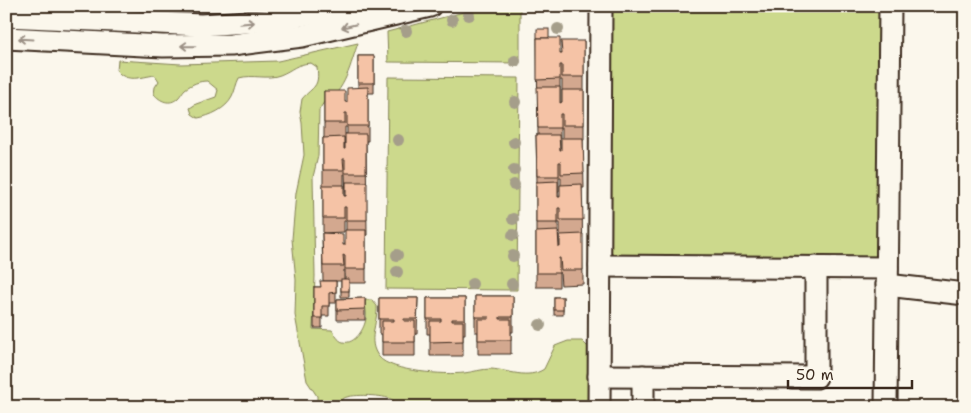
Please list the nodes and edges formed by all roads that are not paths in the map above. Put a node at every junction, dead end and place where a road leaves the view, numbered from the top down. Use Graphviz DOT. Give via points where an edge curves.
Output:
graph roads {
  1 [pos="347,6"];
  2 [pos="430,6"];
  3 [pos="601,6"];
  4 [pos="890,6"];
  5 [pos="6,16"];
  6 [pos="6,38"];
  7 [pos="600,266"];
  8 [pos="816,267"];
  9 [pos="887,276"];
  10 [pos="965,294"];
  11 [pos="599,376"];
  12 [pos="643,376"];
  13 [pos="599,407"];
  14 [pos="643,407"];
  15 [pos="886,407"];
  5 -- 1 [label="street, one-way" via="210,24 277,20"];
  2 -- 6 [label="street, one-way" via="302,36 231,45 163,46"];
  3 -- 7 [label="street"];
  4 -- 9 [label="street"];
  7 -- 8 [label="street"];
  7 -- 11 [label="street"];
  8 -- 9 [label="street"];
  8 -- 12 [label="street" via="816,377"];
  9 -- 10 [label="street"];
  9 -- 15 [label="street"];
  11 -- 12 [label="street"];
  11 -- 13 [label="street"];
  12 -- 14 [label="street"];
}
